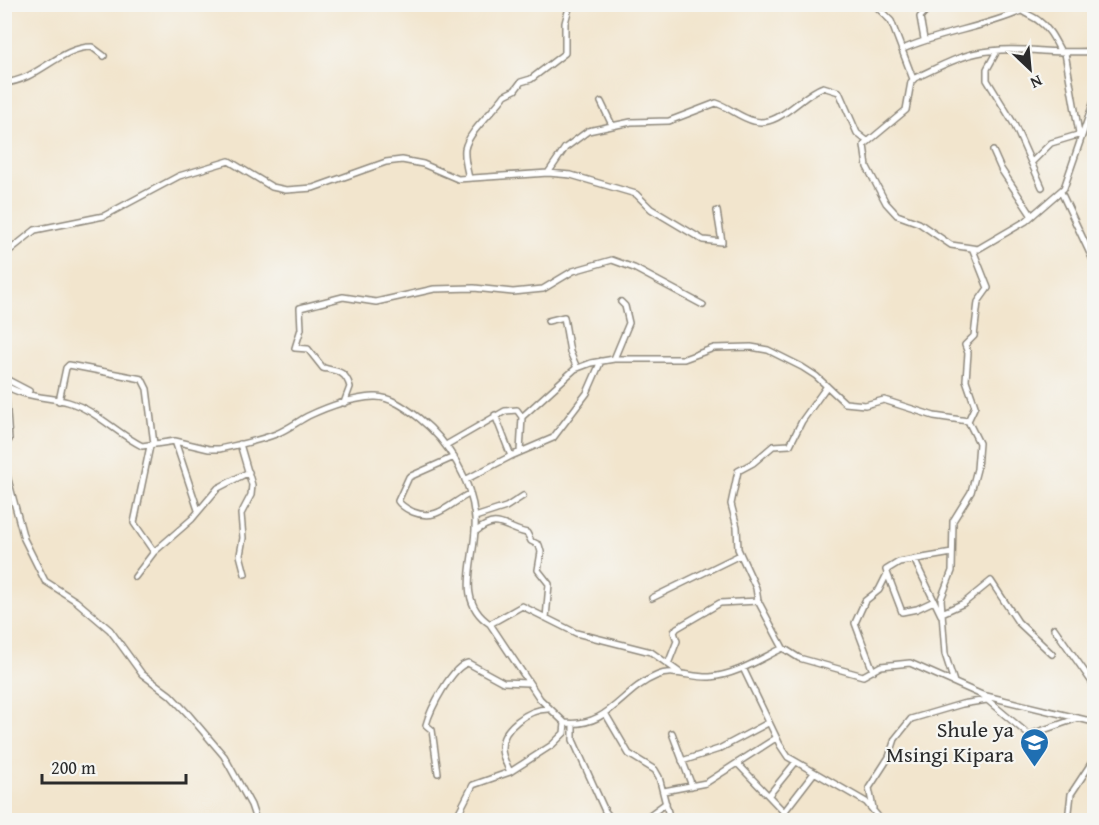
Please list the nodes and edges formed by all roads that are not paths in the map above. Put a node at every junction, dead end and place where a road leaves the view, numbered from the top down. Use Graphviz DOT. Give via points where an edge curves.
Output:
graph roads {
  1 [pos="570,4"];
  2 [pos="874,4"];
  3 [pos="932,4"];
  4 [pos="1017,4"];
  5 [pos="1021,11"];
  6 [pos="924,39"];
  7 [pos="903,49"];
  8 [pos="997,51"];
  9 [pos="1095,51"];
  10 [pos="1063,53"];
  11 [pos="104,56"];
  12 [pos="913,79"];
  13 [pos="4,83"];
  14 [pos="1095,101"];
  15 [pos="601,102"];
  16 [pos="612,125"];
  17 [pos="1081,134"];
  18 [pos="867,141"];
  19 [pos="993,151"];
  20 [pos="1032,162"];
  21 [pos="548,173"];
  22 [pos="469,178"];
  23 [pos="1042,187"];
  24 [pos="1060,192"];
  25 [pos="717,211"];
  26 [pos="1032,216"];
  27 [pos="973,250"];
  28 [pos="4,255"];
  29 [pos="1095,262"];
  30 [pos="621,302"];
  31 [pos="703,305"];
  32 [pos="548,321"];
  33 [pos="614,359"];
  34 [pos="601,361"];
  35 [pos="577,368"];
  36 [pos="4,378"];
  37 [pos="5,385"];
  38 [pos="827,386"];
  39 [pos="34,394"];
  40 [pos="59,401"];
  41 [pos="344,403"];
  42 [pos="495,416"];
  43 [pos="522,417"];
  44 [pos="968,421"];
  45 [pos="175,441"];
  46 [pos="240,444"];
  47 [pos="6,445"];
  48 [pos="152,445"];
  49 [pos="446,445"];
  50 [pos="520,452"];
  51 [pos="511,456"];
  52 [pos="454,457"];
  53 [pos="249,472"];
  54 [pos="465,480"];
  55 [pos="469,494"];
  56 [pos="524,496"];
  57 [pos="198,510"];
  58 [pos="475,517"];
  59 [pos="475,532"];
  60 [pos="154,552"];
  61 [pos="952,553"];
  62 [pos="740,555"];
  63 [pos="914,559"];
  64 [pos="245,574"];
  65 [pos="886,576"];
  66 [pos="135,577"];
  67 [pos="652,598"];
  68 [pos="758,601"];
  69 [pos="934,601"];
  70 [pos="942,615"];
  71 [pos="546,618"];
  72 [pos="490,624"];
  73 [pos="1054,628"];
  74 [pos="783,648"];
  75 [pos="1052,654"];
  76 [pos="668,664"];
  77 [pos="742,668"];
  78 [pos="873,670"];
  79 [pos="678,672"];
  80 [pos="528,683"];
  81 [pos="955,683"];
  82 [pos="1095,685"];
  83 [pos="982,694"];
  84 [pos="987,700"];
  85 [pos="548,709"];
  86 [pos="605,713"];
  87 [pos="1078,718"];
  88 [pos="1095,722"];
  89 [pos="565,723"];
  90 [pos="768,723"];
  91 [pos="573,724"];
  92 [pos="672,733"];
  93 [pos="776,738"];
  94 [pos="1095,759"];
  95 [pos="682,761"];
  96 [pos="795,763"];
  97 [pos="738,764"];
  98 [pos="510,772"];
  99 [pos="438,773"];
  100 [pos="814,773"];
  101 [pos="692,786"];
  102 [pos="664,791"];
  103 [pos="769,795"];
  104 [pos="666,803"];
  105 [pos="873,808"];
  106 [pos="783,811"];
  107 [pos="255,820"];
  108 [pos="454,820"];
  109 [pos="612,820"];
  110 [pos="643,820"];
  111 [pos="670,820"];
  112 [pos="778,820"];
  113 [pos="881,820"];
  114 [pos="1068,820"];
  1 -- 22 [label="street" via="564,23 565,53 531,80 520,82 515,90 505,94 471,136 465,151"];
  2 -- 7 [label="street" via="887,15"];
  3 -- 6 [label="street" via="920,17"];
  4 -- 5 [label="street"];
  5 -- 6 [label="street" via="984,26"];
  5 -- 10 [label="street" via="1048,29"];
  6 -- 7 [label="street"];
  7 -- 12 [label="street"];
  8 -- 10 [label="street"];
  8 -- 12 [label="street" via="968,56"];
  8 -- 20 [label="street" via="987,69 987,80"];
  9 -- 10 [label="street"];
  10 -- 17 [label="street"];
  11 -- 13 [label="street" via="92,47 69,50 40,71"];
  12 -- 18 [label="street" via="906,110"];
  14 -- 17 [label="street"];
  15 -- 16 [label="street"];
  16 -- 18 [label="street" via="669,122 716,103 759,122 780,115 814,90 828,87 839,92 857,133"];
  16 -- 21 [label="street" via="579,136"];
  17 -- 20 [label="street" via="1051,143"];
  17 -- 24 [label="street"];
  18 -- 27 [label="street" via="863,150 867,167 891,209 951,245"];
  19 -- 26 [label="street" via="1000,169"];
  20 -- 23 [label="street"];
  21 -- 22 [label="street"];
  21 -- 25 [label="street" via="586,178 636,194 651,209 705,241 723,241"];
  22 -- 28 [label="street" via="447,176 423,164 402,160 313,188 279,189 229,161 179,176 104,216 35,230"];
  24 -- 26 [label="street"];
  24 -- 29 [label="street"];
  26 -- 27 [label="street"];
  27 -- 44 [label="street" via="988,288 978,302 974,336 965,345 966,380 975,406"];
  30 -- 33 [label="street" via="629,322"];
  31 -- 41 [label="street" via="612,260 573,271 543,289 434,289 376,302 343,297 300,308 301,329 294,347 308,349 323,368 345,375 350,387"];
  32 -- 35 [label="street" via="564,318"];
  33 -- 34 [label="street"];
  33 -- 38 [label="street" via="684,359 714,348 751,347 774,352"];
  34 -- 35 [label="street"];
  34 -- 50 [label="street" via="587,393 563,428 553,438"];
  35 -- 43 [label="street"];
  36 -- 39 [label="street"];
  37 -- 39 [label="street"];
  37 -- 47 [label="street" via="9,432"];
  38 -- 44 [label="street" via="845,403 865,405 884,400 934,416"];
  38 -- 62 [label="street" via="790,445 773,446 737,472 731,504"];
  39 -- 40 [label="street"];
  40 -- 48 [label="street" via="98,417 136,443"];
  40 -- 48 [label="street" via="69,365 142,380 147,389"];
  41 -- 46 [label="street" via="275,434"];
  41 -- 49 [label="street" via="386,399 411,412"];
  42 -- 43 [label="street" via="513,409"];
  42 -- 49 [label="street"];
  42 -- 51 [label="street"];
  43 -- 50 [label="street"];
  44 -- 61 [label="street" via="978,442 978,459 971,492 953,521"];
  45 -- 46 [label="street" via="209,449"];
  45 -- 48 [label="street"];
  45 -- 57 [label="street"];
  46 -- 53 [label="street"];
  47 -- 107 [label="street" via="6,472 24,539 45,581 110,630 142,674 189,715 224,756"];
  48 -- 60 [label="street" via="134,524"];
  49 -- 52 [label="street"];
  50 -- 51 [label="street"];
  51 -- 54 [label="street"];
  52 -- 54 [label="street"];
  52 -- 55 [label="street" via="409,477 398,501 401,506 431,516"];
  53 -- 57 [label="street" via="218,488"];
  53 -- 64 [label="street" via="251,495 241,514 240,555"];
  54 -- 55 [label="street"];
  55 -- 58 [label="street"];
  56 -- 58 [label="street" via="506,507"];
  57 -- 60 [label="street"];
  58 -- 59 [label="street"];
  59 -- 71 [label="street" via="497,522 527,533 539,546 538,570 549,584"];
  59 -- 72 [label="street" via="469,596 477,614"];
  60 -- 66 [label="street"];
  61 -- 63 [label="street"];
  61 -- 70 [label="street" via="952,571 941,599"];
  62 -- 67 [label="street"];
  62 -- 68 [label="street"];
  63 -- 65 [label="street" via="888,567"];
  63 -- 69 [label="street"];
  65 -- 69 [label="street" via="902,612"];
  65 -- 78 [label="street" via="879,590 865,601 855,623"];
  68 -- 74 [label="street"];
  68 -- 76 [label="street" via="720,603 677,628 677,643"];
  69 -- 70 [label="street"];
  70 -- 75 [label="street" via="991,581 1018,622"];
  70 -- 81 [label="street" via="947,662"];
  71 -- 72 [label="street" via="520,607"];
  71 -- 76 [label="street" via="576,633 651,652"];
  72 -- 80 [label="street"];
  73 -- 82 [label="street"];
  74 -- 77 [label="street"];
  74 -- 78 [label="street" via="799,658 857,674"];
  76 -- 79 [label="street"];
  77 -- 79 [label="street" via="711,676"];
  77 -- 90 [label="street"];
  78 -- 81 [label="street" via="910,663"];
  79 -- 86 [label="street" via="648,679"];
  80 -- 85 [label="street"];
  80 -- 99 [label="street" via="503,682 468,663 457,668 426,725 432,730"];
  81 -- 83 [label="street"];
  83 -- 84 [label="street"];
  83 -- 87 [label="street"];
  84 -- 87 [label="street" via="1029,735"];
  84 -- 105 [label="street" via="911,719 895,739 889,757 868,790"];
  85 -- 89 [label="street"];
  85 -- 98 [label="street" via="525,717 506,734 502,752"];
  86 -- 91 [label="street" via="589,722"];
  86 -- 102 [label="street" via="629,754 655,770"];
  87 -- 88 [label="street"];
  89 -- 91 [label="street"];
  89 -- 98 [label="street" via="564,733 552,745"];
  90 -- 93 [label="street"];
  90 -- 95 [label="street" via="719,749"];
  91 -- 109 [label="street" via="573,740"];
  92 -- 95 [label="street"];
  93 -- 96 [label="street"];
  93 -- 97 [label="street"];
  94 -- 114 [label="street" via="1071,794"];
  95 -- 101 [label="street"];
  96 -- 100 [label="street"];
  96 -- 103 [label="street"];
  97 -- 101 [label="street" via="706,783"];
  97 -- 103 [label="street"];
  98 -- 108 [label="street" via="473,785"];
  100 -- 105 [label="street"];
  100 -- 106 [label="street"];
  101 -- 102 [label="street"];
  102 -- 104 [label="street"];
  103 -- 106 [label="street"];
  104 -- 110 [label="street"];
  104 -- 111 [label="street"];
  105 -- 113 [label="street"];
  106 -- 112 [label="street"];
}
